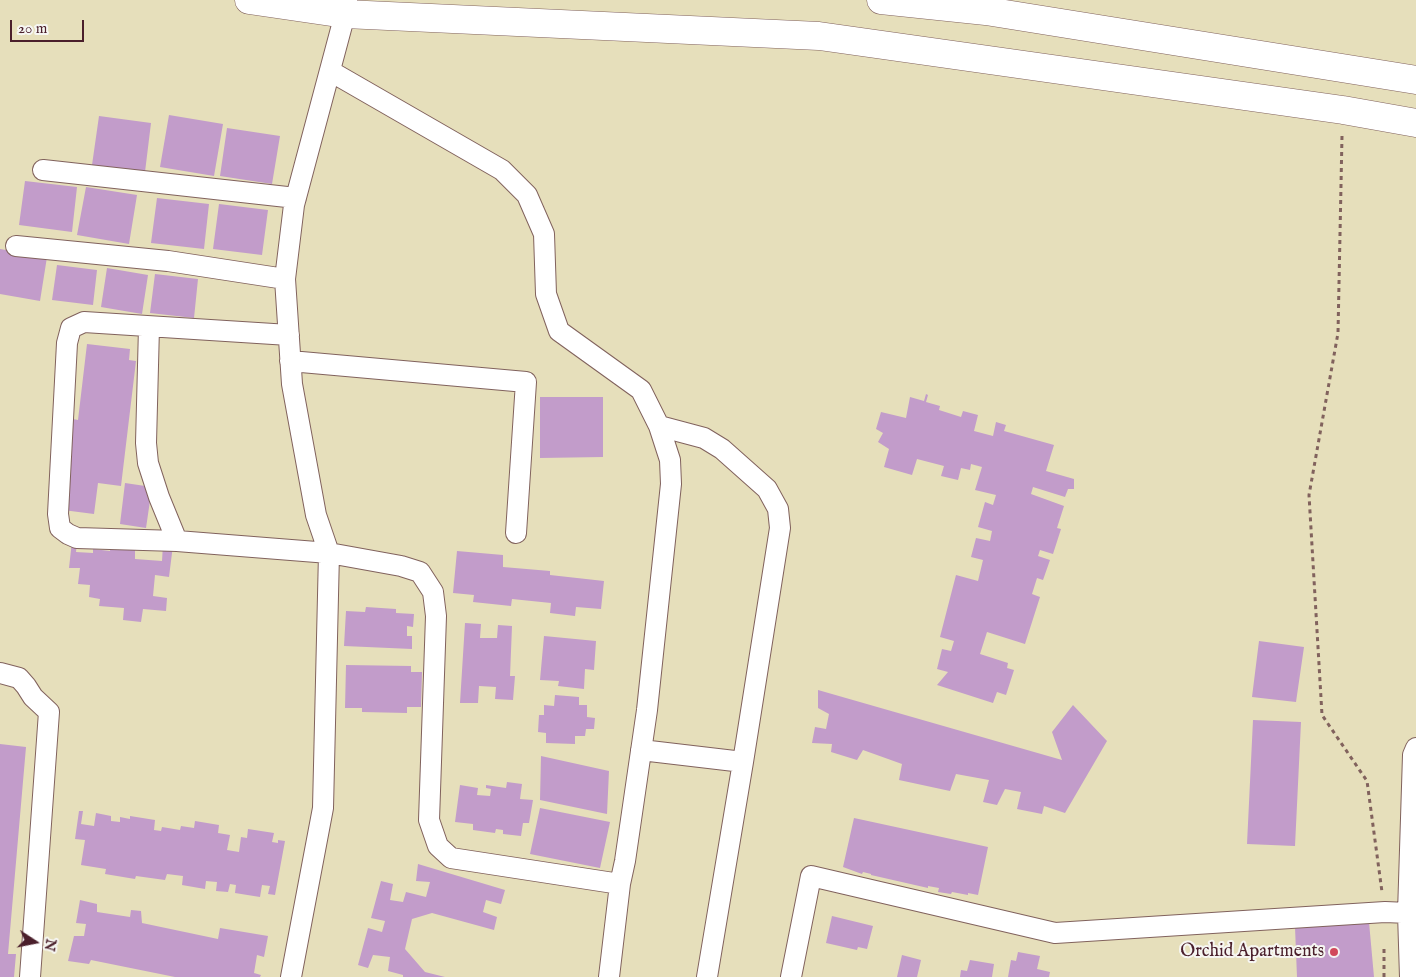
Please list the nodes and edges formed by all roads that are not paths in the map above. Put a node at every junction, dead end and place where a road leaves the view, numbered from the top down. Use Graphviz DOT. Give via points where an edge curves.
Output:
graph roads {
  1 [pos="249,0"];
  2 [pos="881,0"];
  3 [pos="346,7"];
  4 [pos="330,71"];
  5 [pos="1416,80"];
  6 [pos="1416,123"];
  7 [pos="43,170"];
  8 [pos="296,198"];
  9 [pos="16,246"];
  10 [pos="285,279"];
  11 [pos="149,327"];
  12 [pos="289,335"];
  13 [pos="290,361"];
  14 [pos="659,426"];
  15 [pos="516,533"];
  16 [pos="177,541"];
  17 [pos="329,553"];
  18 [pos="0,674"];
  19 [pos="1416,748"];
  20 [pos="641,750"];
  21 [pos="743,762"];
  22 [pos="620,884"];
  23 [pos="1408,913"];
  24 [pos="30,977"];
  25 [pos="291,977"];
  26 [pos="609,977"];
  27 [pos="707,977"];
  28 [pos="791,977"];
  29 [pos="1410,977"];
  1 -- 3 [label="street"];
  2 -- 5 [label="street" via="986,11"];
  3 -- 4 [label="street"];
  3 -- 6 [label="street" via="819,36"];
  4 -- 8 [label="street"];
  4 -- 14 [label="street" via="502,170 527,195 544,234 546,294 559,331 641,390"];
  7 -- 8 [label="street"];
  8 -- 10 [label="street"];
  9 -- 10 [label="street" via="168,261"];
  10 -- 12 [label="street"];
  11 -- 12 [label="street"];
  11 -- 16 [label="street" via="148,463"];
  11 -- 16 [label="street" via="84,322 71,328 67,343 58,514 60,528 77,538"];
  12 -- 13 [label="street"];
  13 -- 15 [label="street" via="526,382"];
  13 -- 17 [label="street" via="316,515"];
  14 -- 20 [label="street" via="670,460 672,484"];
  14 -- 21 [label="street" via="704,438 722,449 767,489 778,509 780,528"];
  16 -- 17 [label="street"];
  17 -- 22 [label="street" via="420,572 434,592 436,616 429,820 438,846 451,858"];
  17 -- 25 [label="street" via="323,808"];
  18 -- 24 [label="street" via="19,678 32,698 48,712"];
  19 -- 23 [label="street" via="1412,755"];
  20 -- 21 [label="street"];
  20 -- 22 [label="street"];
  21 -- 27 [label="street"];
  22 -- 26 [label="street"];
  23 -- 28 [label="street" via="1055,933 811,876"];
  23 -- 29 [label="street"];
}
